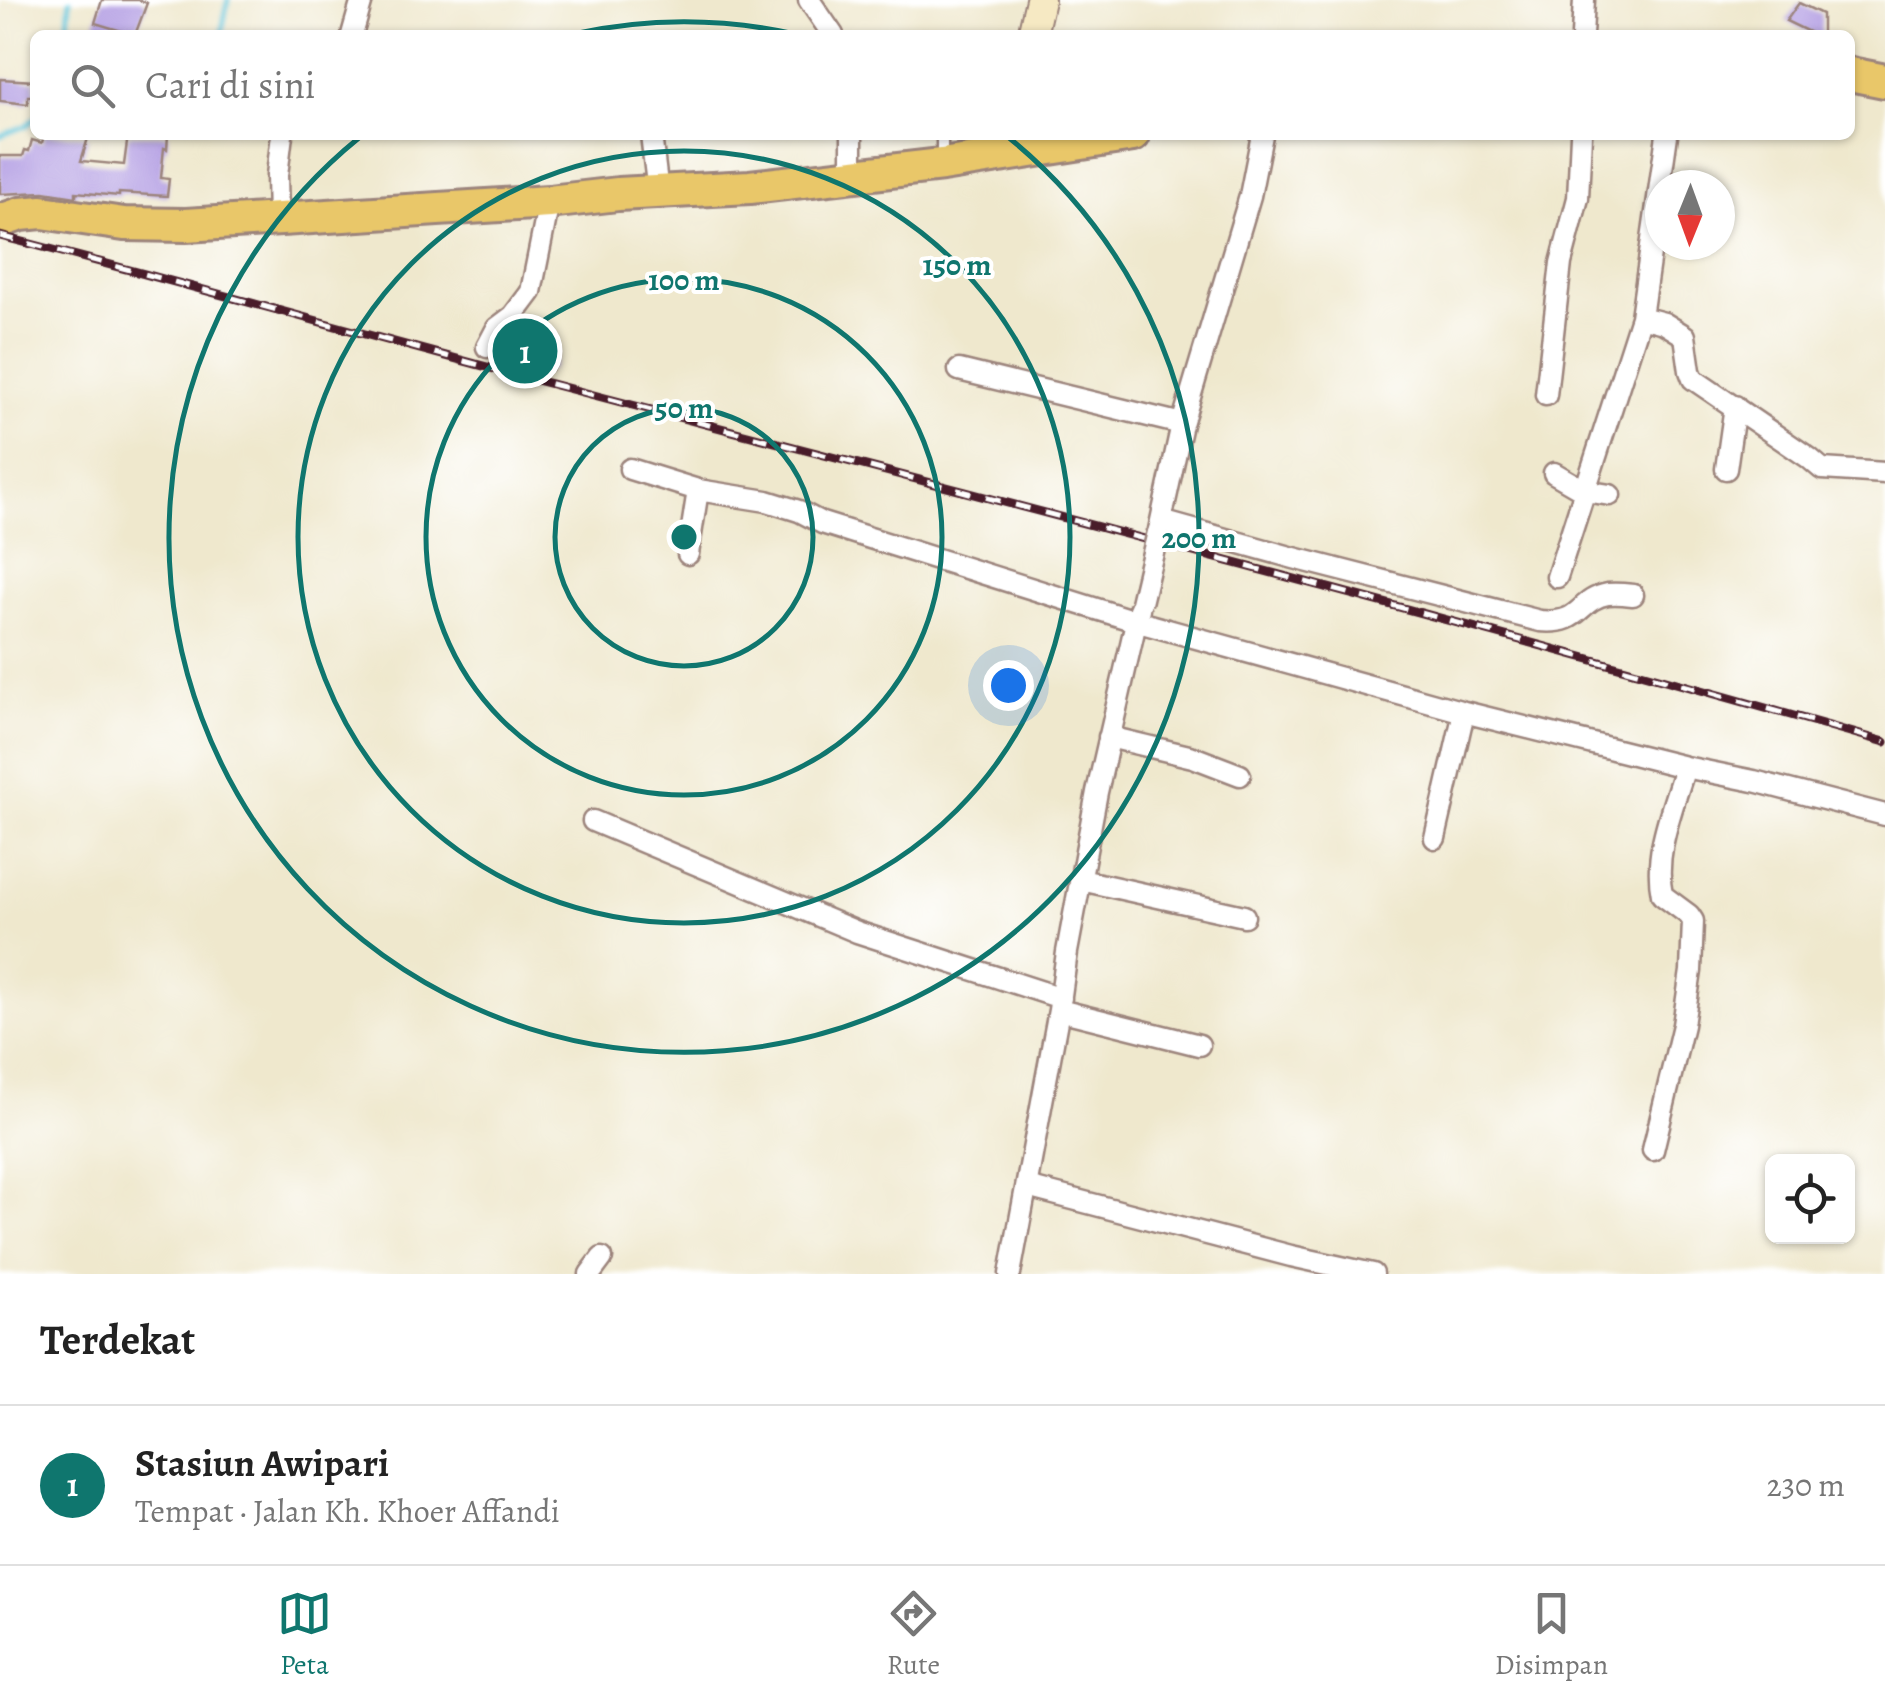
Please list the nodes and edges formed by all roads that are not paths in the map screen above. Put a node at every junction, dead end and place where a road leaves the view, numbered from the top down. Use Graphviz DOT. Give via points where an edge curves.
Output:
graph roads {
  1 [pos="362,0"];
  2 [pos="810,0"];
  3 [pos="1040,0"];
  4 [pos="1584,0"];
  5 [pos="353,30"];
  6 [pos="831,30"];
  7 [pos="1033,30"];
  8 [pos="1582,30"];
  9 [pos="1855,75"];
  10 [pos="1885,79"];
  11 [pos="282,140"];
  12 [pos="652,140"];
  13 [pos="852,140"];
  14 [pos="1071,140"];
  15 [pos="1261,140"];
  16 [pos="1581,140"];
  17 [pos="1667,140"];
  18 [pos="1022,144"];
  19 [pos="942,150"];
  20 [pos="852,177"];
  21 [pos="658,192"];
  22 [pos="549,202"];
  23 [pos="278,220"];
  24 [pos="0,221"];
  25 [pos="1641,317"];
  26 [pos="488,347"];
  27 [pos="960,370"];
  28 [pos="1546,396"];
  29 [pos="1735,406"];
  30 [pos="1182,424"];
  31 [pos="630,468"];
  32 [pos="1726,469"];
  33 [pos="1554,473"];
  34 [pos="1885,474"];
  35 [pos="698,490"];
  36 [pos="1585,491"];
  37 [pos="1610,496"];
  38 [pos="1160,526"];
  39 [pos="688,554"];
  40 [pos="1556,576"];
  41 [pos="1633,595"];
  42 [pos="1138,612"];
  43 [pos="1464,712"];
  44 [pos="1108,737"];
  45 [pos="1685,767"];
  46 [pos="1240,775"];
  47 [pos="1885,815"];
  48 [pos="593,821"];
  49 [pos="1435,838"];
  50 [pos="1082,880"];
  51 [pos="1244,916"];
  52 [pos="1060,1004"];
  53 [pos="1198,1045"];
  54 [pos="1653,1150"];
  55 [pos="1028,1188"];
  56 [pos="1010,1274"];
  57 [pos="1373,1274"];
  1 -- 5 [label="street"];
  2 -- 6 [label="street"];
  3 -- 7 [label="street"];
  4 -- 8 [label="street"];
  9 -- 10 [label="main road"];
  11 -- 23 [label="street"];
  12 -- 21 [label="street"];
  13 -- 20 [label="street"];
  14 -- 18 [label="main road"];
  15 -- 30 [label="street"];
  16 -- 28 [label="street" via="1578,198 1561,263"];
  17 -- 25 [label="street"];
  18 -- 19 [label="main road"];
  19 -- 20 [label="main road"];
  20 -- 21 [label="main road"];
  21 -- 22 [label="main road"];
  22 -- 23 [label="main road"];
  22 -- 26 [label="street" via="531,292"];
  23 -- 24 [label="main road" via="149,226 32,212"];
  25 -- 29 [label="street" via="1685,336 1694,379"];
  25 -- 36 [label="street"];
  27 -- 30 [label="street"];
  29 -- 32 [label="street"];
  29 -- 34 [label="street" via="1822,469"];
  30 -- 38 [label="street"];
  31 -- 35 [label="street"];
  33 -- 36 [label="street"];
  35 -- 39 [label="street"];
  35 -- 42 [label="street" via="783,506 822,523"];
  36 -- 37 [label="street"];
  36 -- 40 [label="street"];
  38 -- 41 [label="street" via="1540,621 1569,620 1610,594"];
  38 -- 42 [label="street, bridge"];
  42 -- 43 [label="street"];
  42 -- 44 [label="street"];
  43 -- 45 [label="street"];
  43 -- 49 [label="street"];
  44 -- 46 [label="street"];
  44 -- 50 [label="street"];
  45 -- 47 [label="street"];
  45 -- 54 [label="street" via="1659,869 1662,895 1693,921 1691,971"];
  48 -- 52 [label="street" via="857,932"];
  50 -- 51 [label="street"];
  50 -- 52 [label="street"];
  52 -- 53 [label="street"];
  52 -- 55 [label="street"];
  55 -- 56 [label="street"];
  55 -- 57 [label="street"];
}
